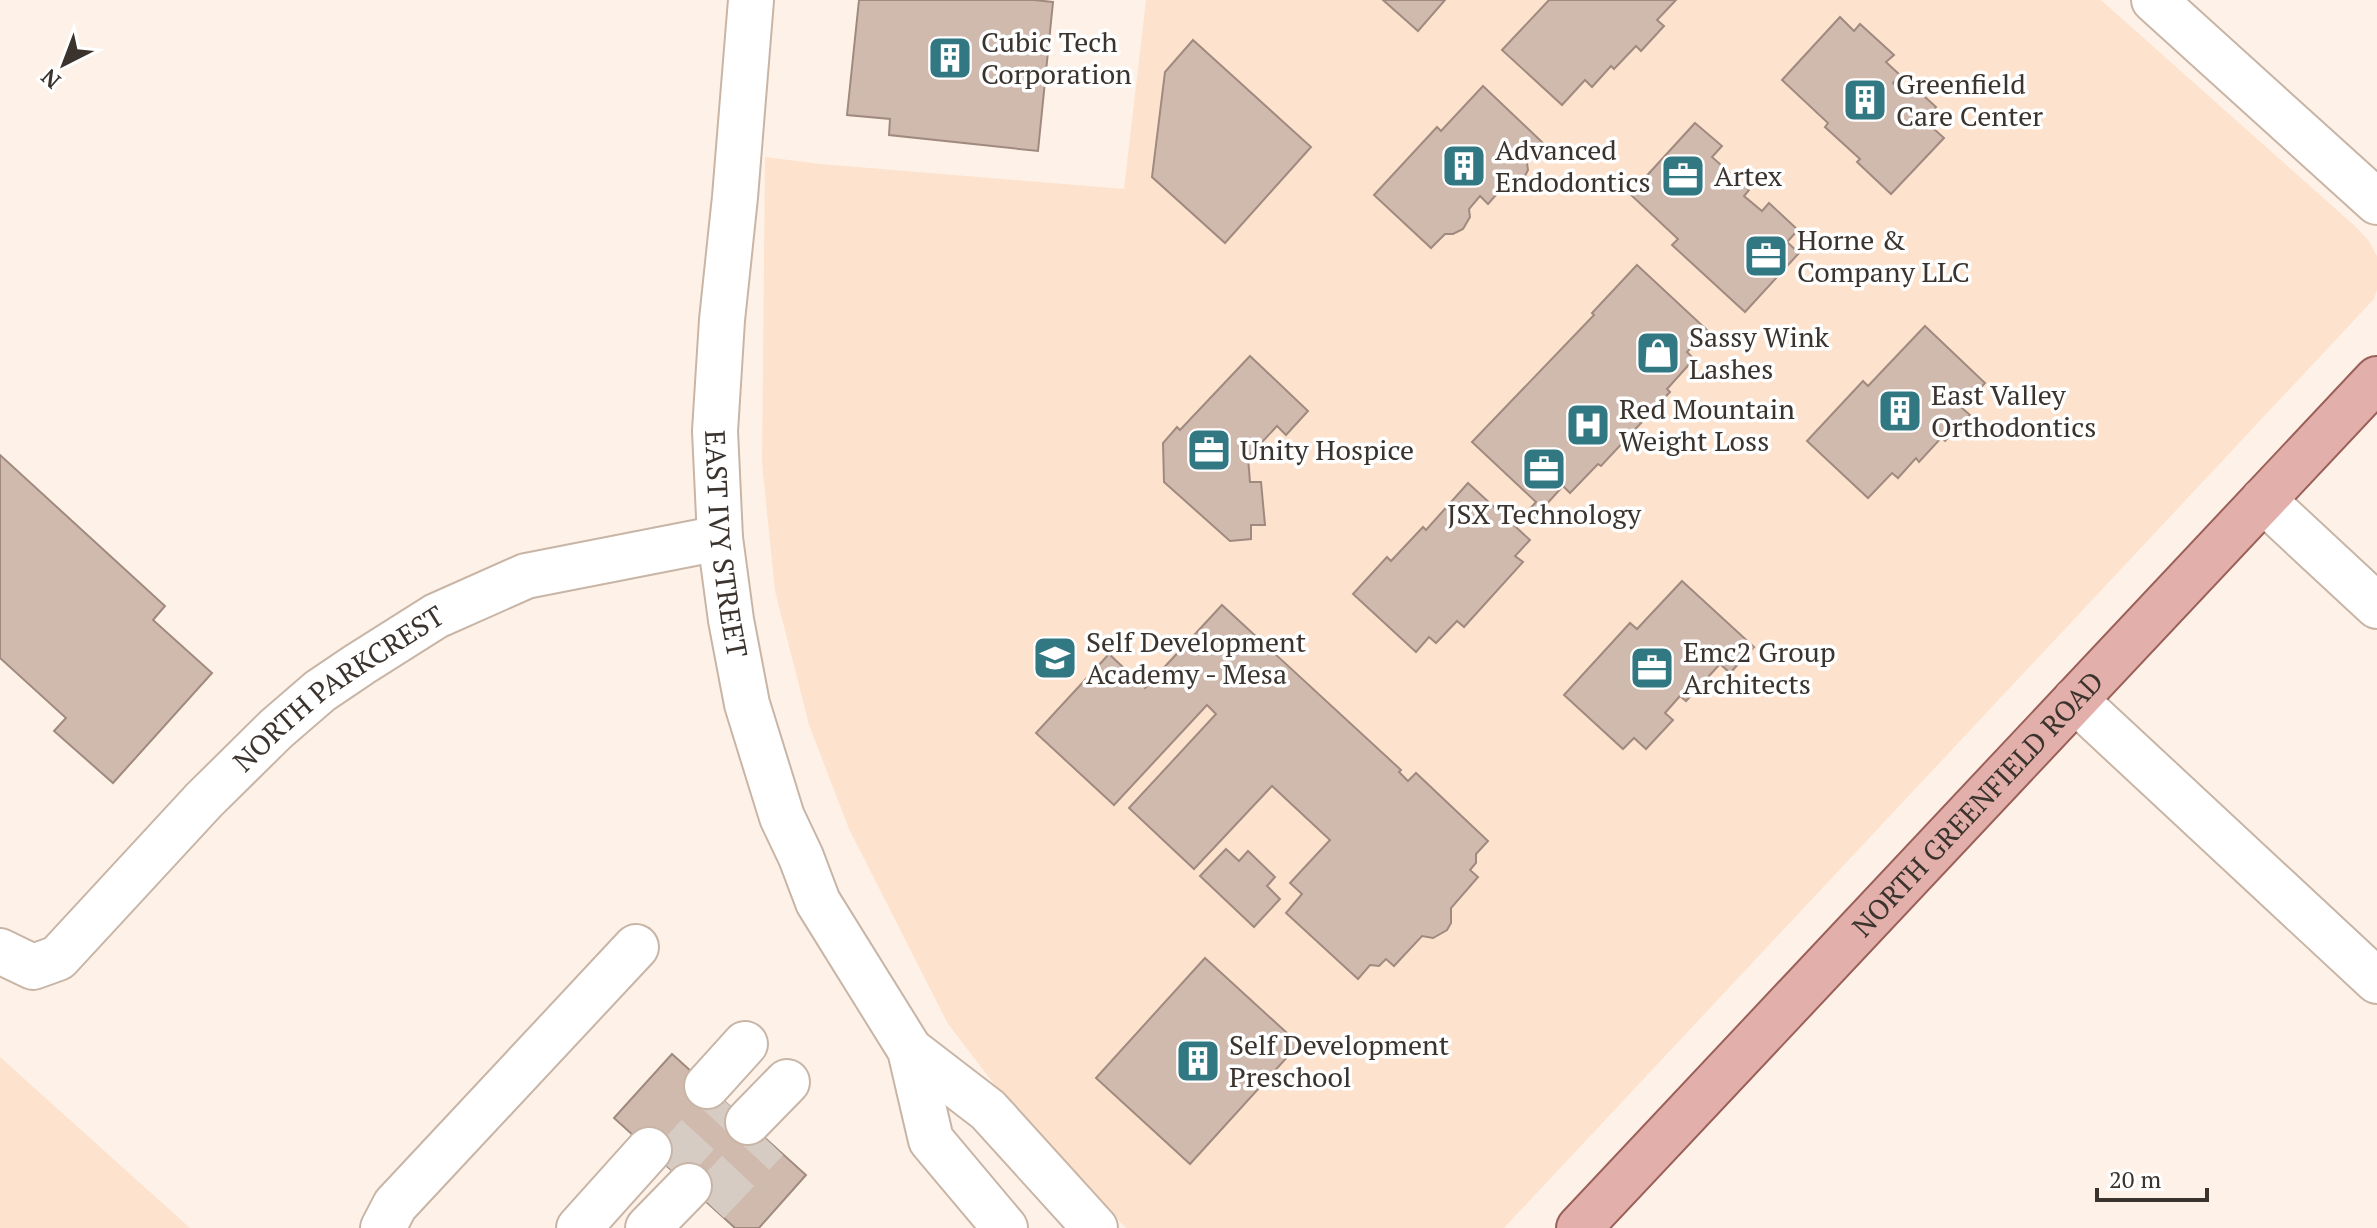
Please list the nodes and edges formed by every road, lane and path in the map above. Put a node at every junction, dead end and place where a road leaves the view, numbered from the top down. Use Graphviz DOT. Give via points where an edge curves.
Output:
graph roads {
  1 [pos="751,0"];
  2 [pos="2154,0"];
  3 [pos="2377,202"];
  4 [pos="2377,379"];
  5 [pos="2263,500"];
  6 [pos="720,538"];
  7 [pos="2377,606"];
  8 [pos="2075,700"];
  9 [pos="636,947"];
  10 [pos="16,959"];
  11 [pos="2377,981"];
  12 [pos="910,1050"];
  13 [pos="775,1072"];
  14 [pos="679,1187"];
  15 [pos="383,1228"];
  16 [pos="579,1228"];
  17 [pos="612,1228"];
  18 [pos="648,1228"];
  19 [pos="1005,1228"];
  20 [pos="1095,1228"];
  21 [pos="1579,1228"];
  1 -- 6 [label="street, EAST IVY STREET" via="715,431"];
  2 -- 3 [label="street"];
  4 -- 5 [label="main road, NORTH GREENFIELD ROAD"];
  5 -- 7 [label="street"];
  5 -- 8 [label="main road, NORTH GREENFIELD ROAD"];
  6 -- 10 [label="street, NORTH PARKCREST" via="526,576 436,616 320,691 276,729 58,958"];
  6 -- 12 [label="street, EAST IVY STREET" via="747,704 782,817 818,902"];
  8 -- 11 [label="street"];
  8 -- 21 [label="main road, NORTH GREENFIELD ROAD"];
  9 -- 15 [label="street" via="395,1205"];
  12 -- 19 [label="street, EAST IVY STREET" via="931,1140"];
  12 -- 20 [label="street, EAST IVY STREET" via="988,1110"];
  13 -- 13 [label="street" via="738,1113"];
  14 -- 16 [label="street"];
  14 -- 17 [label="street"];
  14 -- 18 [label="street"];
}
